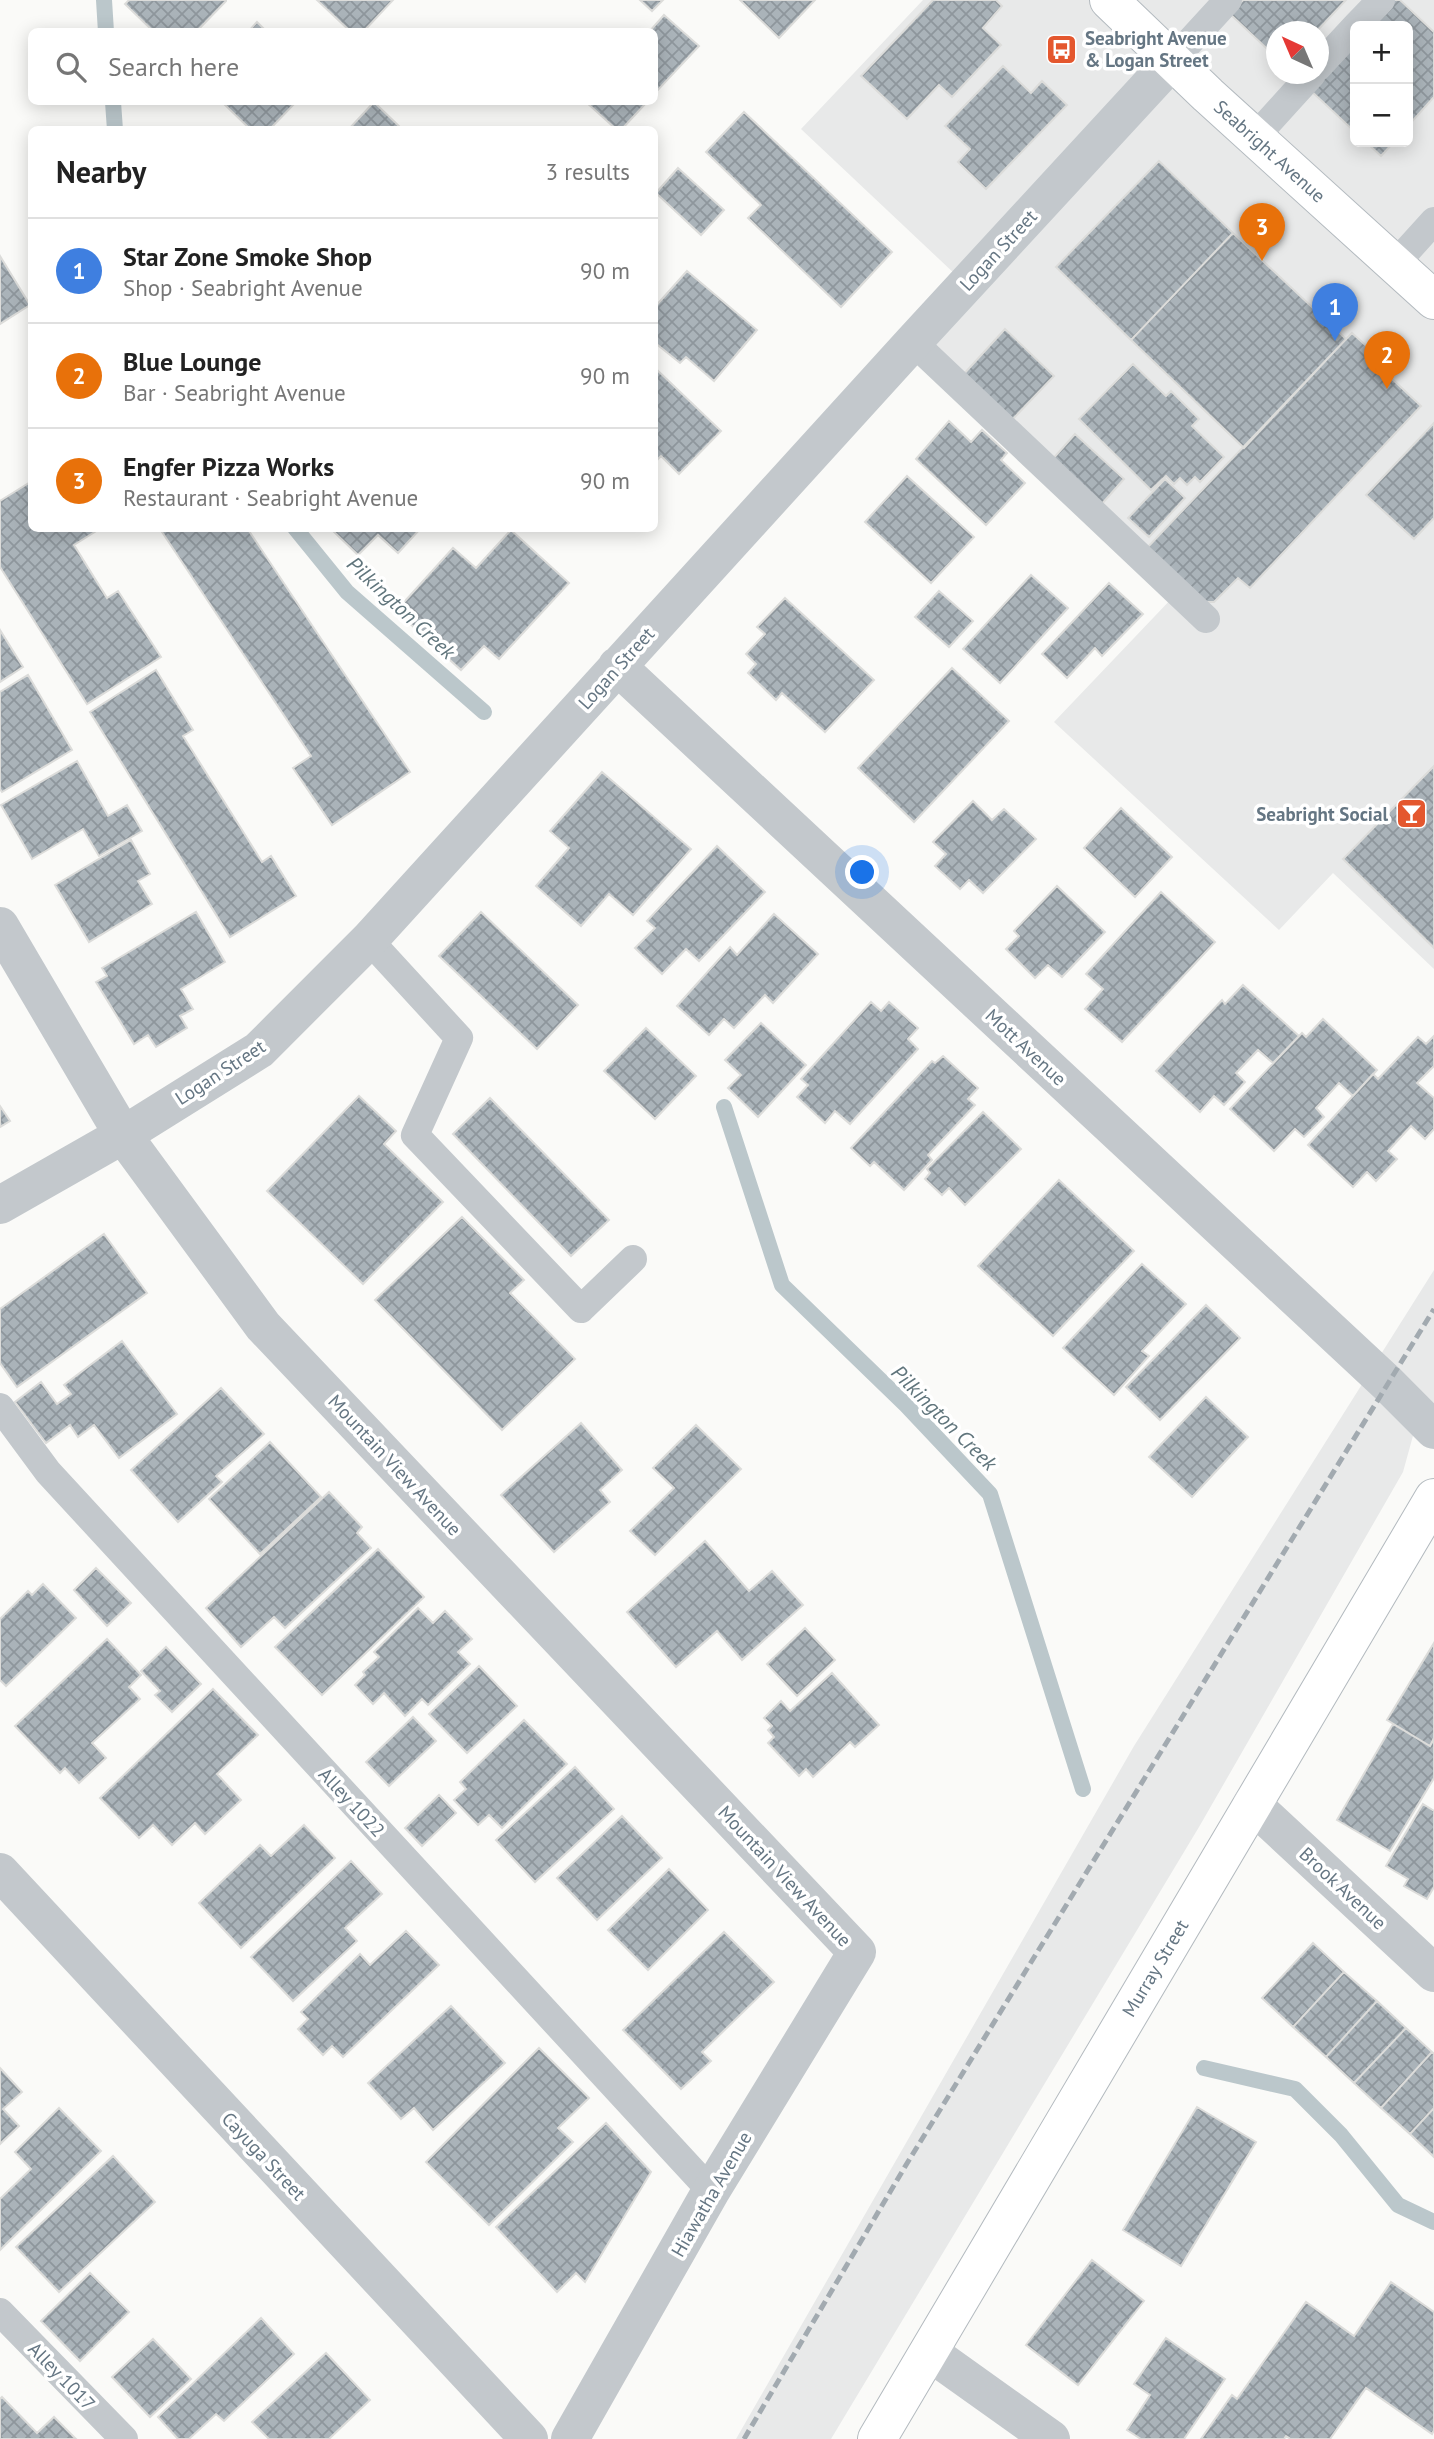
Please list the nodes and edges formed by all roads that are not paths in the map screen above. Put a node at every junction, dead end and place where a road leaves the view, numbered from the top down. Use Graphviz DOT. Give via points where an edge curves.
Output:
graph roads {
  1 [pos="1109,0"];
  2 [pos="1228,0"];
  3 [pos="1381,0"];
  4 [pos="1362,21"];
  5 [pos="1350,33"];
  6 [pos="1329,55"];
  7 [pos="1173,60"];
  8 [pos="1303,84"];
  9 [pos="1255,137"];
  10 [pos="1434,221"];
  11 [pos="1395,264"];
  12 [pos="1434,300"];
  13 [pos="914,342"];
  14 [pos="1206,618"];
  15 [pos="617,666"];
  16 [pos="0,926"];
  17 [pos="369,940"];
  18 [pos="123,1135"];
  19 [pos="0,1205"];
  20 [pos="634,1259"];
  21 [pos="0,1407"];
  22 [pos="1434,1430"];
  23 [pos="1434,1498"];
  24 [pos="1252,1804"];
  25 [pos="0,1872"];
  26 [pos="857,1952"];
  27 [pos="1434,1973"];
  28 [pos="711,2191"];
  29 [pos="0,2312"];
  30 [pos="929,2352"];
  31 [pos="124,2439"];
  32 [pos="528,2439"];
  33 [pos="570,2439"];
  34 [pos="877,2439"];
  35 [pos="1051,2439"];
  1 -- 7 [label="main road, Seabright Avenue"];
  2 -- 7 [label="lane"];
  3 -- 4 [label="lane"];
  5 -- 6 [label="lane"];
  7 -- 9 [label="main road, Seabright Avenue"];
  7 -- 13 [label="street, Logan Street"];
  8 -- 9 [label="lane"];
  9 -- 11 [label="main road, Seabright Avenue"];
  10 -- 11 [label="lane"];
  11 -- 12 [label="main road, Seabright Avenue"];
  13 -- 14 [label="lane"];
  13 -- 15 [label="street, Logan Street"];
  15 -- 17 [label="street, Logan Street"];
  15 -- 22 [label="street, Mott Avenue"];
  16 -- 18 [label="street, Mountain View Avenue"];
  17 -- 18 [label="street, Logan Street" via="259,1051"];
  17 -- 20 [label="lane" via="459,1038 415,1135 581,1309"];
  18 -- 19 [label="street, Logan Street"];
  18 -- 26 [label="street, Mountain View Avenue" via="263,1326"];
  21 -- 28 [label="lane, Alley 1022" via="48,1472"];
  23 -- 24 [label="main road, Murray Street"];
  24 -- 27 [label="street, Brook Avenue"];
  24 -- 30 [label="main road, Murray Street"];
  25 -- 32 [label="street, Cayuga Street"];
  26 -- 28 [label="street, Hiawatha Avenue"];
  28 -- 33 [label="street, Hiawatha Avenue"];
  29 -- 31 [label="lane, Alley 1017"];
  30 -- 34 [label="main road, Murray Street"];
  30 -- 35 [label="street"];
}
